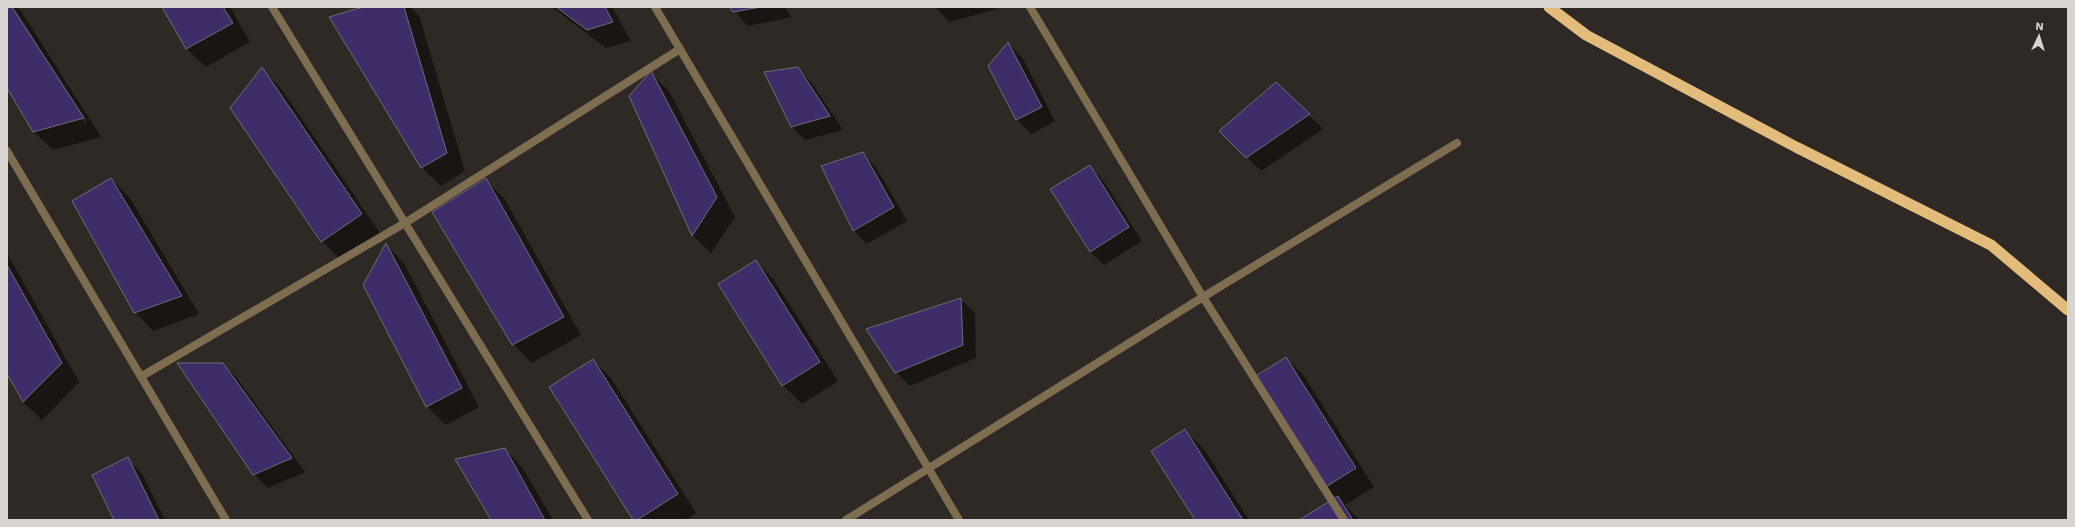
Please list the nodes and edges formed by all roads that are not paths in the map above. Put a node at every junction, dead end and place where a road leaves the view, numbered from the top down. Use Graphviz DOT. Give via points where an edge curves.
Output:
graph roads {
  1 [pos="272,7"];
  2 [pos="655,7"];
  3 [pos="1030,7"];
  4 [pos="1549,7"];
  5 [pos="680,49"];
  6 [pos="1457,143"];
  7 [pos="7,151"];
  8 [pos="405,224"];
  9 [pos="1203,297"];
  10 [pos="2068,310"];
  11 [pos="142,376"];
  12 [pos="928,469"];
  13 [pos="226,520"];
  14 [pos="588,520"];
  15 [pos="846,520"];
  16 [pos="959,520"];
  17 [pos="1344,520"];
  1 -- 8 [label="lane"];
  2 -- 5 [label="lane"];
  3 -- 9 [label="lane"];
  4 -- 10 [label="highway" via="1593,38 1796,147 1991,245"];
  5 -- 8 [label="lane"];
  5 -- 12 [label="lane"];
  6 -- 9 [label="lane"];
  7 -- 11 [label="lane"];
  8 -- 11 [label="lane"];
  8 -- 14 [label="lane"];
  9 -- 12 [label="lane"];
  9 -- 17 [label="lane"];
  11 -- 13 [label="lane"];
  12 -- 15 [label="lane"];
  12 -- 16 [label="lane"];
}
